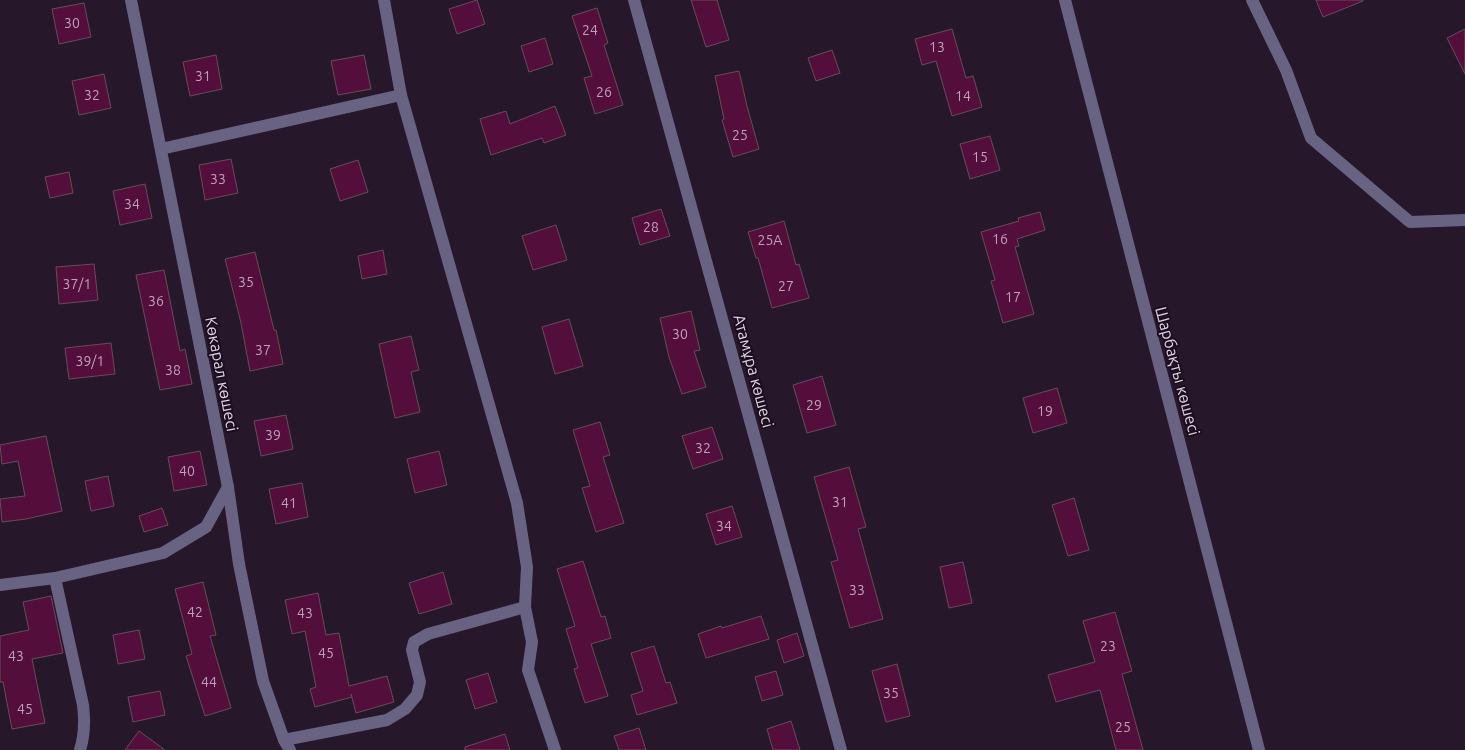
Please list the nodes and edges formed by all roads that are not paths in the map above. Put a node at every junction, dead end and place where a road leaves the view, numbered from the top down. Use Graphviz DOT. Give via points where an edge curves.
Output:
graph roads {
  1 [pos="131,0"];
  2 [pos="384,0"];
  3 [pos="634,0"];
  4 [pos="1065,0"];
  5 [pos="1252,0"];
  6 [pos="401,95"];
  7 [pos="162,149"];
  8 [pos="1465,220"];
  9 [pos="228,487"];
  10 [pos="54,578"];
  11 [pos="0,585"];
  12 [pos="525,607"];
  13 [pos="287,745"];
  14 [pos="80,750"];
  15 [pos="555,750"];
  16 [pos="841,750"];
  17 [pos="1259,750"];
  1 -- 7 [label="street, Көкарал көшесі"];
  2 -- 6 [label="street"];
  3 -- 16 [label="street, Атамұра көшесі"];
  4 -- 17 [label="street, Шарбақты көшесі"];
  5 -- 8 [label="street" via="1286,70 1311,138 1410,222"];
  6 -- 7 [label="street"];
  6 -- 12 [label="street" via="516,503 527,567"];
  7 -- 9 [label="street, Көкарал көшесі"];
  9 -- 10 [label="street" via="206,527 164,553"];
  9 -- 13 [label="street, Көкарал көшесі" via="239,564 263,681"];
  10 -- 11 [label="street"];
  10 -- 14 [label="street" via="83,705 84,737"];
  12 -- 13 [label="street" via="428,634 414,642 412,650 420,682 417,695 405,709 387,720"];
  12 -- 15 [label="street" via="532,642 528,670"];
}
